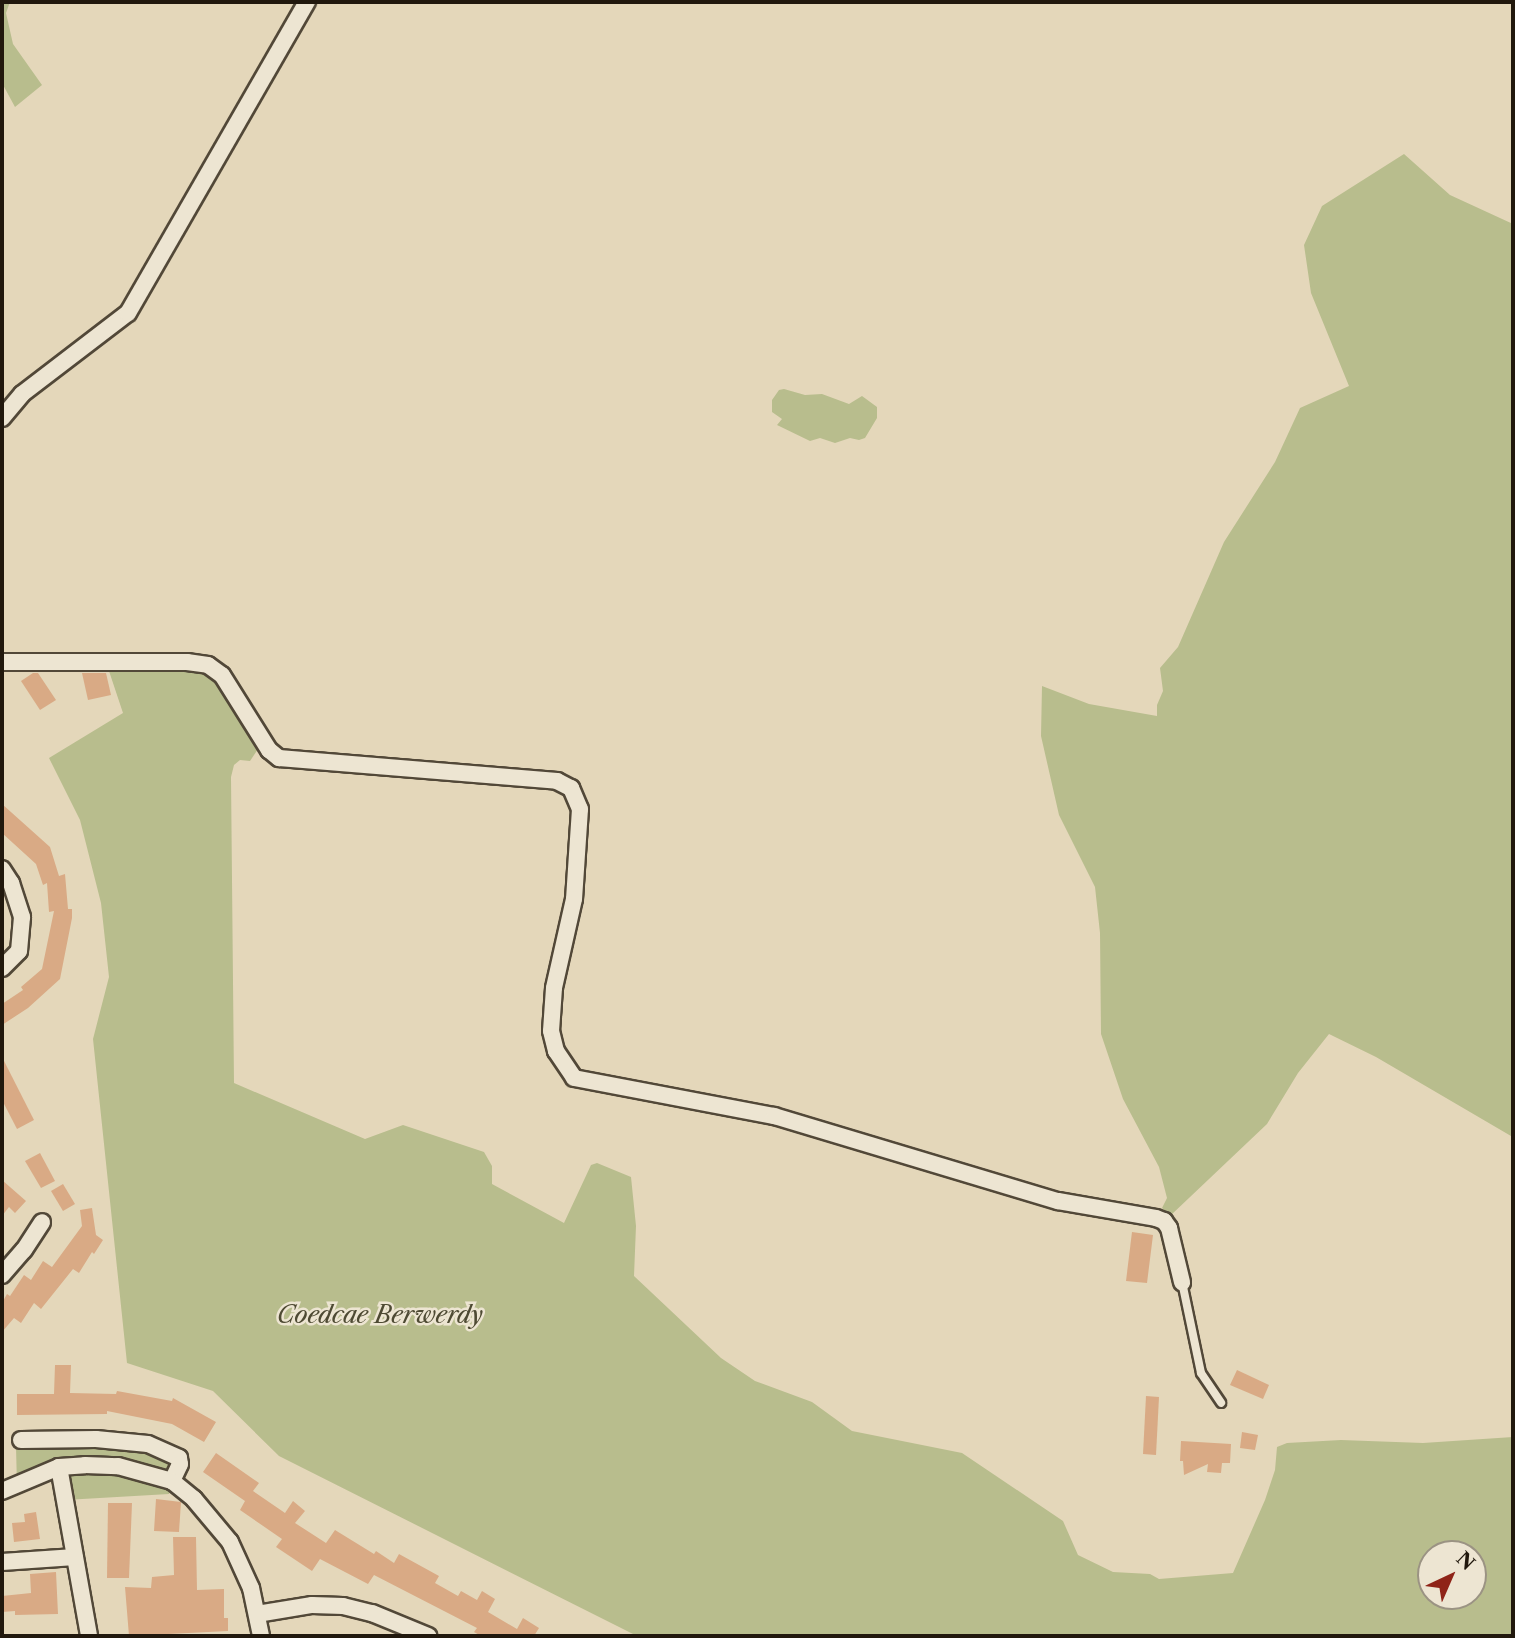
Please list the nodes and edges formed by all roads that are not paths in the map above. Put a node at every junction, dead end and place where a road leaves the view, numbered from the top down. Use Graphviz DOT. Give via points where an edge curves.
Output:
graph roads {
  1 [pos="307,2"];
  2 [pos="2,418"];
  3 [pos="2,662"];
  4 [pos="2,869"];
  5 [pos="2,968"];
  6 [pos="42,1222"];
  7 [pos="2,1275"];
  8 [pos="1182,1282"];
  9 [pos="1221,1403"];
  10 [pos="21,1440"];
  11 [pos="59,1468"];
  12 [pos="173,1481"];
  13 [pos="2,1492"];
  14 [pos="75,1557"];
  15 [pos="2,1562"];
  16 [pos="257,1614"];
  17 [pos="89,1636"];
  18 [pos="261,1636"];
  19 [pos="428,1636"];
  1 -- 2 [label="street" via="128,313 22,394"];
  3 -- 8 [label="street" via="208,665 222,675 269,750 279,758 557,780 571,788 580,809 574,899 554,988 551,1031 556,1051 574,1078 774,1116 1058,1201 1156,1218 1169,1228"];
  4 -- 5 [label="street" via="22,917 19,951"];
  6 -- 7 [label="street"];
  8 -- 9 [label="lane" via="1201,1373"];
  10 -- 12 [label="street" via="148,1444 179,1458"];
  11 -- 12 [label="street" via="118,1466"];
  11 -- 13 [label="street"];
  11 -- 14 [label="street"];
  12 -- 16 [label="street" via="230,1542 251,1588"];
  14 -- 15 [label="street"];
  14 -- 17 [label="street"];
  16 -- 18 [label="street"];
  16 -- 19 [label="street" via="312,1605 344,1606 383,1616"];
}
